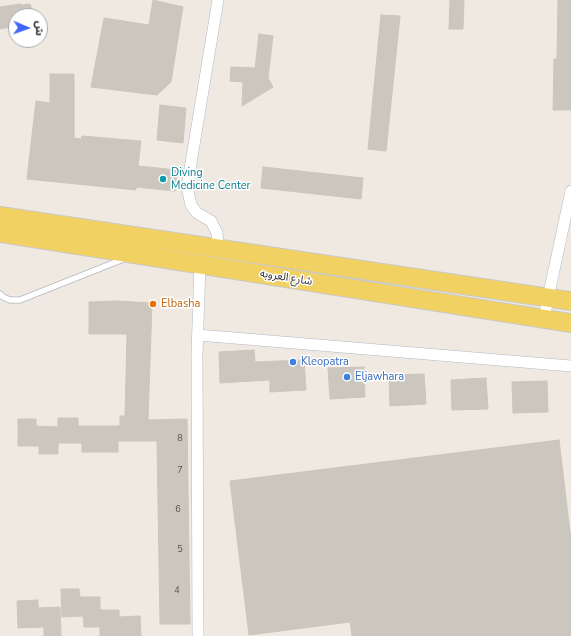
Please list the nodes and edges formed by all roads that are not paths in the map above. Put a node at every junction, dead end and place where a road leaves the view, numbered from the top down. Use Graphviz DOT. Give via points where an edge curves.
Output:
graph roads {
  1 [pos="218,0"];
  2 [pos="571,191"];
  3 [pos="0,216"];
  4 [pos="0,233"];
  5 [pos="218,248"];
  6 [pos="136,254"];
  7 [pos="200,264"];
  8 [pos="0,294"];
  9 [pos="548,298"];
  10 [pos="571,301"];
  11 [pos="544,319"];
  12 [pos="571,323"];
  13 [pos="198,335"];
  14 [pos="571,366"];
  15 [pos="198,636"];
  1 -- 5 [label="street" via="187,187 191,205 197,213 211,221 217,233"];
  2 -- 9 [label="street"];
  3 -- 5 [label="main road, شارع العروبه"];
  4 -- 6 [label="main road, شارع العروبه"];
  5 -- 9 [label="main road, شارع العروبه"];
  6 -- 7 [label="main road, شارع العروبه"];
  6 -- 8 [label="lane" via="20,300 10,300"];
  7 -- 11 [label="main road, شارع العروبه"];
  7 -- 13 [label="street"];
  9 -- 10 [label="main road, شارع العروبه"];
  9 -- 11 [label="street"];
  11 -- 12 [label="main road, شارع العروبه"];
  13 -- 14 [label="street"];
  13 -- 15 [label="street"];
}
